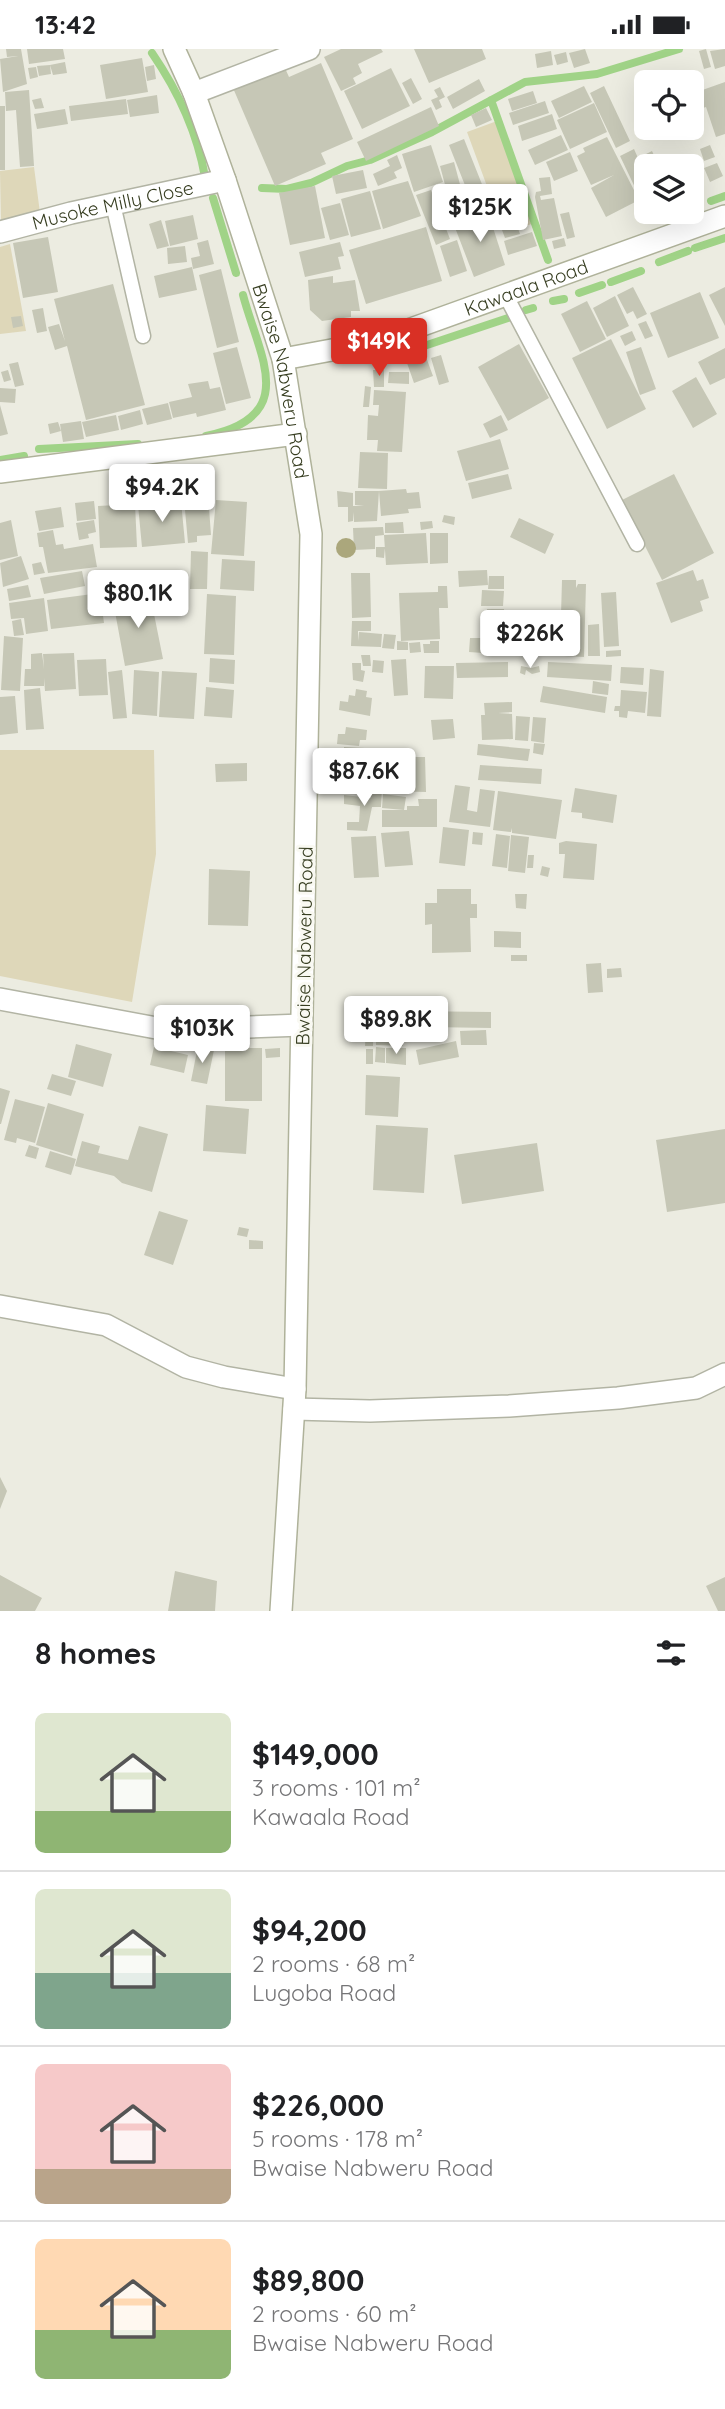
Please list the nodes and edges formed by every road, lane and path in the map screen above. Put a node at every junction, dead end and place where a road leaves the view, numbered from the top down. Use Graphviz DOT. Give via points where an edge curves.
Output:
graph roads {
  1 [pos="174,49"];
  2 [pos="309,49"];
  3 [pos="194,93"];
  4 [pos="225,180"];
  5 [pos="113,204"];
  6 [pos="725,216"];
  7 [pos="0,232"];
  8 [pos="506,296"];
  9 [pos="143,336"];
  10 [pos="283,359"];
  11 [pos="296,434"];
  12 [pos="0,472"];
  13 [pos="638,544"];
  14 [pos="0,999"];
  15 [pos="302,1025"];
  16 [pos="0,1306"];
  17 [pos="725,1374"];
  18 [pos="294,1399"];
  19 [pos="281,1611"];
  1 -- 3 [label="street, Bwaise Nabweru Road"];
  2 -- 3 [label="street"];
  3 -- 4 [label="street, Bwaise Nabweru Road"];
  4 -- 5 [label="street, Musoke Milly Close"];
  4 -- 10 [label="street, Bwaise Nabweru Road"];
  5 -- 7 [label="street, Musoke Milly Close"];
  5 -- 9 [label="lane"];
  6 -- 8 [label="street, Kawaala Road"];
  8 -- 10 [label="street, Kawaala Road" via="375,342"];
  8 -- 13 [label="lane"];
  10 -- 11 [label="street, Bwaise Nabweru Road"];
  11 -- 12 [label="street"];
  11 -- 15 [label="street, Bwaise Nabweru Road" via="311,534"];
  14 -- 15 [label="street" via="167,1030"];
  15 -- 18 [label="street, Bwaise Nabweru Road"];
  16 -- 18 [label="street" via="106,1325 186,1367"];
  17 -- 18 [label="street" via="696,1388 509,1406 370,1411"];
  18 -- 19 [label="street, Bwaise Nabweru Road"];
}
